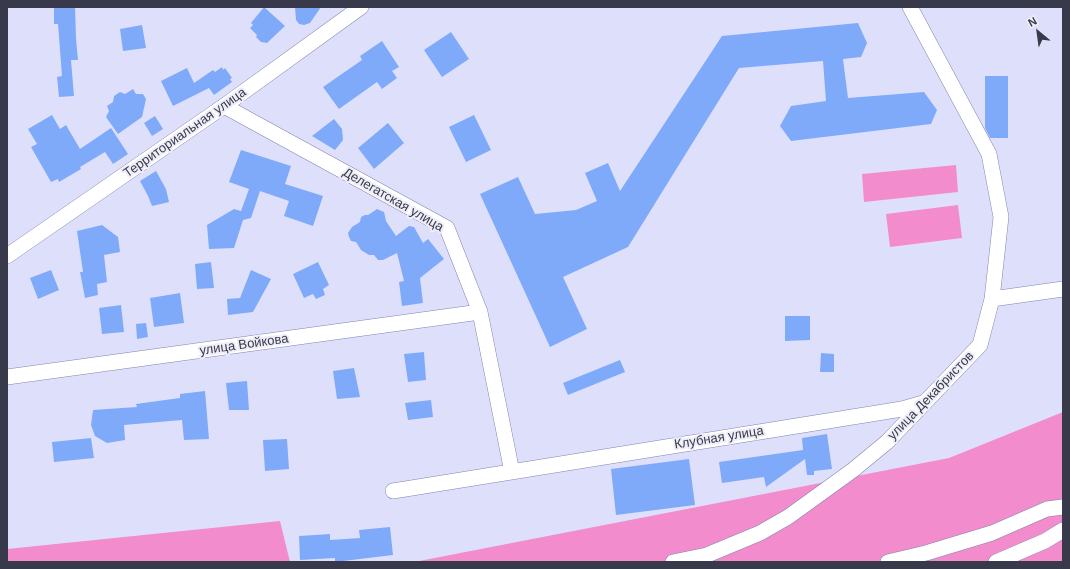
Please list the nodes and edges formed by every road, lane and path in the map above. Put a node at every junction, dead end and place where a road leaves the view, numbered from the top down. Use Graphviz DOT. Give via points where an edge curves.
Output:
graph roads {
  1 [pos="361,7"];
  2 [pos="910,7"];
  3 [pos="224,106"];
  4 [pos="7,256"];
  5 [pos="1063,289"];
  6 [pos="992,298"];
  7 [pos="480,312"];
  8 [pos="7,378"];
  9 [pos="924,403"];
  10 [pos="512,472"];
  11 [pos="393,491"];
  12 [pos="1063,507"];
  13 [pos="1063,530"];
  14 [pos="673,562"];
  15 [pos="888,562"];
  16 [pos="996,562"];
  1 -- 3 [label="street, Территориальная улица"];
  2 -- 6 [label="street, улица Декабристов" via="989,154 1001,217"];
  3 -- 4 [label="street, Территориальная улица"];
  3 -- 7 [label="street, Делегатская улица" via="447,228"];
  5 -- 6 [label="street"];
  6 -- 9 [label="street, улица Декабристов" via="980,345"];
  7 -- 8 [label="street, улица Войкова"];
  7 -- 10 [label="street, Делегатская улица"];
  9 -- 10 [label="street, Клубная улица" via="902,409"];
  9 -- 14 [label="street, улица Декабристов" via="868,458 788,517 760,533 707,555"];
  10 -- 11 [label="street, Клубная улица"];
  12 -- 15 [label="street" via="1047,509 992,533"];
  13 -- 16 [label="street" via="1045,541"];
}
